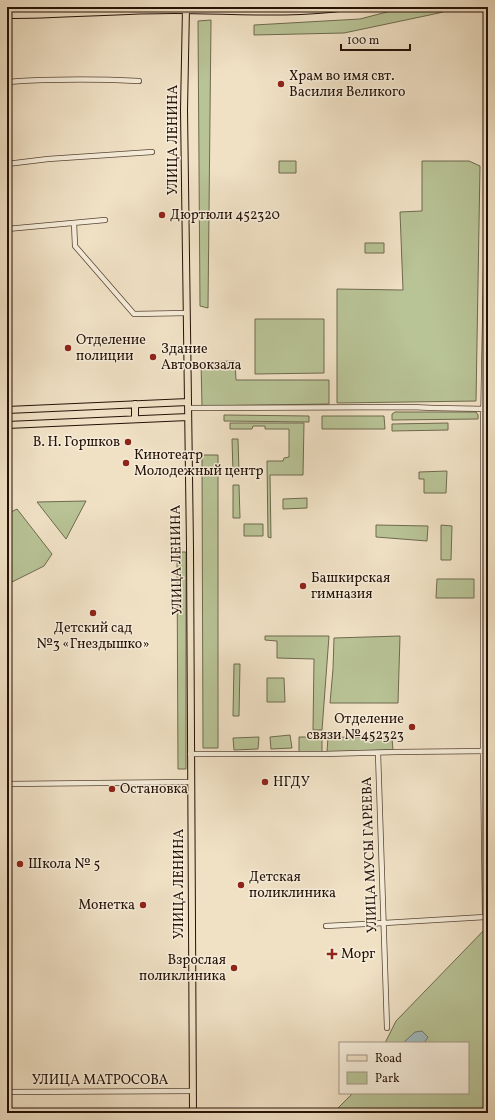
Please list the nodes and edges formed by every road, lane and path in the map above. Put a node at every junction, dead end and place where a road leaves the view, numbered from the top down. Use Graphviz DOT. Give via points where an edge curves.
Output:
graph roads {
  1 [pos="347,7"];
  2 [pos="186,9"];
  3 [pos="243,9"];
  4 [pos="7,15"];
  5 [pos="139,81"];
  6 [pos="7,82"];
  7 [pos="152,152"];
  8 [pos="488,155"];
  9 [pos="7,164"];
  10 [pos="105,220"];
  11 [pos="74,223"];
  12 [pos="7,229"];
  13 [pos="187,313"];
  14 [pos="135,404"];
  15 [pos="188,405"];
  16 [pos="486,409"];
  17 [pos="7,410"];
  18 [pos="188,417"];
  19 [pos="135,418"];
  20 [pos="7,425"];
  21 [pos="486,751"];
  22 [pos="378,753"];
  23 [pos="190,754"];
  24 [pos="190,782"];
  25 [pos="7,784"];
  26 [pos="384,923"];
  27 [pos="326,926"];
  28 [pos="387,1028"];
  29 [pos="192,1091"];
  30 [pos="7,1092"];
  31 [pos="193,1113"];
  1 -- 3 [label="main road" via="304,12"];
  2 -- 3 [label="main road"];
  2 -- 4 [label="main road"];
  2 -- 13 [label="main road, УЛИЦА ЛЕНИНА" via="184,110"];
  5 -- 6 [label="street" via="43,79"];
  7 -- 9 [label="street"];
  8 -- 16 [label="street"];
  10 -- 11 [label="street"];
  11 -- 12 [label="street"];
  11 -- 13 [label="street" via="75,246 134,314"];
  13 -- 15 [label="main road, УЛИЦА ЛЕНИНА"];
  14 -- 15 [label="main road"];
  14 -- 17 [label="main road"];
  14 -- 19 [label="main road"];
  15 -- 16 [label="street"];
  15 -- 18 [label="main road, УЛИЦА ЛЕНИНА"];
  16 -- 21 [label="street"];
  18 -- 19 [label="main road"];
  18 -- 23 [label="main road, УЛИЦА ЛЕНИНА"];
  19 -- 20 [label="main road"];
  21 -- 22 [label="street"];
  21 -- 26 [label="street" via="485,917"];
  22 -- 23 [label="street"];
  22 -- 26 [label="street, УЛИЦА МУСЫ ГАРЕЕВА"];
  23 -- 24 [label="main road, УЛИЦА ЛЕНИНА"];
  24 -- 25 [label="street"];
  24 -- 29 [label="main road, УЛИЦА ЛЕНИНА"];
  26 -- 27 [label="street"];
  26 -- 28 [label="street, УЛИЦА МУСЫ ГАРЕЕВА"];
  29 -- 30 [label="street, УЛИЦА МАТРОСОВА"];
  29 -- 31 [label="main road, УЛИЦА ЛЕНИНА"];
}
